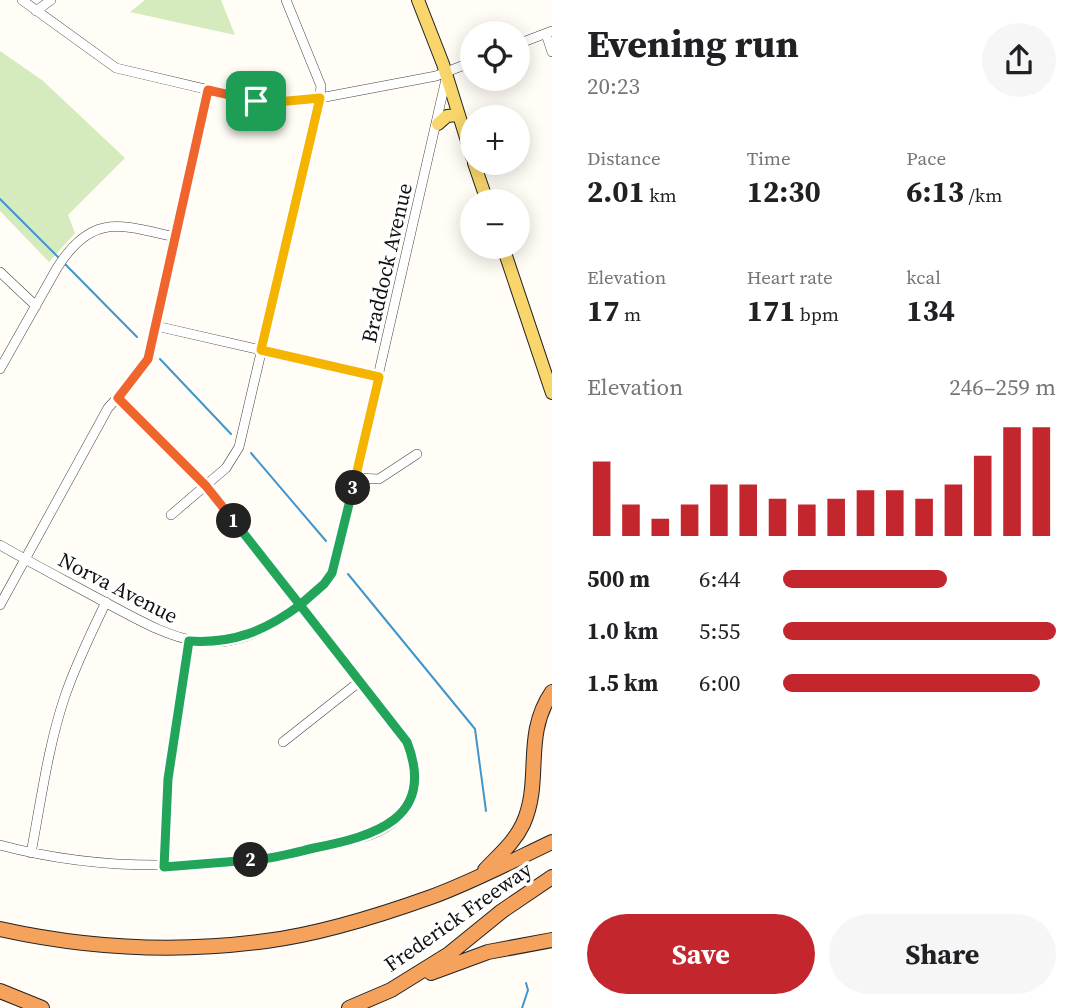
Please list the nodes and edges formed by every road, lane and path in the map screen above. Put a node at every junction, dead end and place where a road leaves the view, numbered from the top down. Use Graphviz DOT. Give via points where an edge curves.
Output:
graph roads {
  1 [pos="22,0"];
  2 [pos="51,0"];
  3 [pos="286,0"];
  4 [pos="418,0"];
  5 [pos="36,11"];
  6 [pos="549,32"];
  7 [pos="530,39"];
  8 [pos="552,52"];
  9 [pos="460,68"];
  10 [pos="445,76"];
  11 [pos="208,90"];
  12 [pos="320,98"];
  13 [pos="458,115"];
  14 [pos="460,121"];
  15 [pos="438,124"];
  16 [pos="175,236"];
  17 [pos="507,259"];
  18 [pos="0,272"];
  19 [pos="36,306"];
  20 [pos="156,326"];
  21 [pos="261,350"];
  22 [pos="0,369"];
  23 [pos="379,377"];
  24 [pos="552,393"];
  25 [pos="118,398"];
  26 [pos="417,454"];
  27 [pos="355,478"];
  28 [pos="206,486"];
  29 [pos="171,515"];
  30 [pos="0,545"];
  31 [pos="25,559"];
  32 [pos="106,602"];
  33 [pos="0,605"];
  34 [pos="300,605"];
  35 [pos="189,641"];
  36 [pos="359,682"];
  37 [pos="552,692"];
  38 [pos="547,708"];
  39 [pos="283,742"];
  40 [pos="552,842"];
  41 [pos="0,845"];
  42 [pos="30,853"];
  43 [pos="164,867"];
  44 [pos="552,877"];
  45 [pos="476,878"];
  46 [pos="0,929"];
  47 [pos="552,940"];
  48 [pos="391,989"];
  49 [pos="0,991"];
  50 [pos="43,1008"];
  51 [pos="349,1008"];
  1 -- 5 [label="street"];
  2 -- 5 [label="street"];
  3 -- 12 [label="street" via="321,86"];
  4 -- 10 [label="main road"];
  5 -- 11 [label="street" via="116,68"];
  6 -- 7 [label="street"];
  6 -- 8 [label="street"];
  9 -- 10 [label="street"];
  10 -- 12 [label="street"];
  10 -- 13 [label="main road"];
  10 -- 15 [label="street, Braddock Avenue"];
  11 -- 12 [label="street" via="266,102"];
  11 -- 16 [label="street"];
  12 -- 21 [label="street"];
  13 -- 14 [label="main road"];
  13 -- 15 [label="main road" via="447,116"];
  15 -- 23 [label="street, Braddock Avenue"];
  16 -- 19 [label="street" via="119,225 97,230 65,256"];
  16 -- 20 [label="street"];
  17 -- 24 [label="main road"];
  18 -- 19 [label="street"];
  19 -- 22 [label="street"];
  20 -- 21 [label="street"];
  20 -- 25 [label="street" via="145,365"];
  21 -- 23 [label="street"];
  21 -- 28 [label="street" via="239,447 226,468"];
  23 -- 27 [label="street, Braddock Avenue"];
  25 -- 28 [label="street"];
  25 -- 31 [label="street" via="108,408"];
  26 -- 27 [label="street" via="379,479"];
  27 -- 34 [label="street, Braddock Avenue" via="332,573"];
  28 -- 29 [label="street"];
  28 -- 34 [label="street"];
  30 -- 31 [label="street, Norva Avenue"];
  31 -- 32 [label="street, Norva Avenue"];
  31 -- 33 [label="street"];
  32 -- 35 [label="street, Norva Avenue" via="160,632"];
  32 -- 42 [label="street" via="64,698"];
  34 -- 35 [label="street, Norva Avenue" via="255,634"];
  34 -- 36 [label="street"];
  35 -- 43 [label="street" via="168,779"];
  36 -- 39 [label="street"];
  36 -- 43 [label="street" via="407,742 415,766 412,793 391,824 342,842 259,860"];
  37 -- 38 [label="highway"];
  38 -- 45 [label="highway" via="535,735 532,793 525,820 507,849"];
  40 -- 45 [label="highway, Frederick Freeway"];
  41 -- 42 [label="street"];
  42 -- 43 [label="street"];
  44 -- 48 [label="highway, Frederick Freeway" via="449,954"];
  45 -- 46 [label="highway, Frederick Freeway" via="376,915 265,941 124,946"];
  47 -- 48 [label="highway" via="488,952"];
  48 -- 51 [label="highway, Frederick Freeway"];
  49 -- 50 [label="highway"];
}
